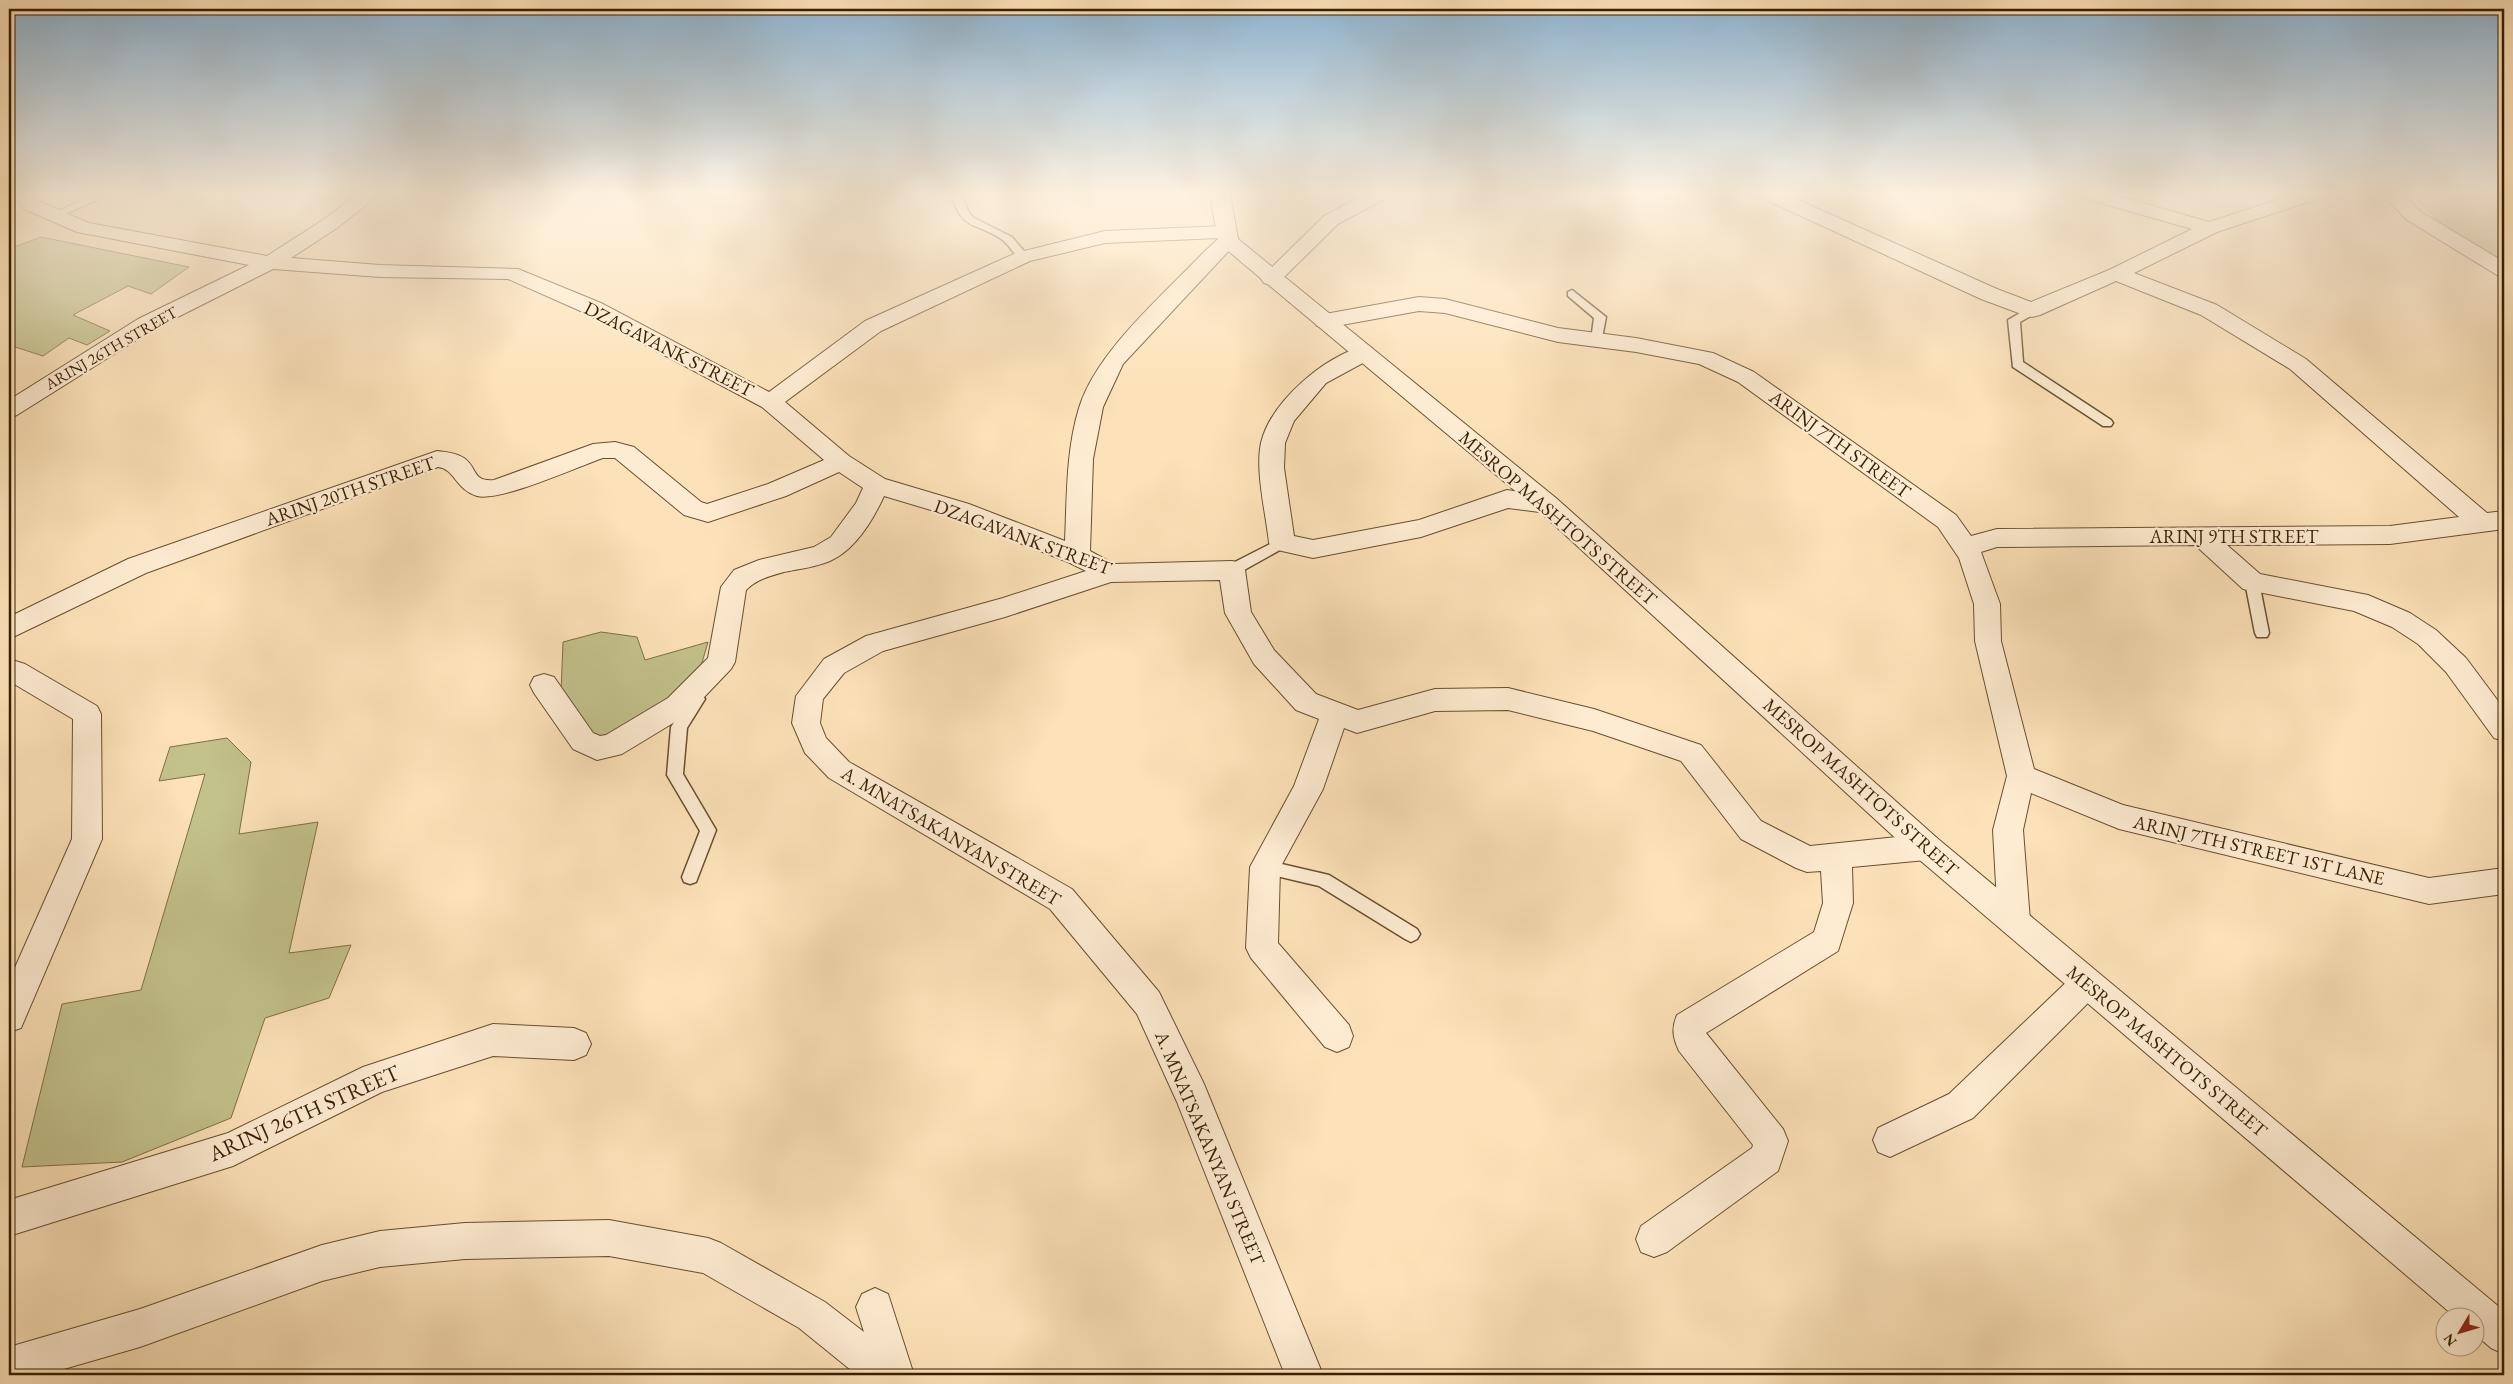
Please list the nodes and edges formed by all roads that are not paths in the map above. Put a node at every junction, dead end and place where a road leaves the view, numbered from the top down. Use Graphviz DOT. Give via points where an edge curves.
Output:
graph roads {
  1 [pos="247,259"];
  2 [pos="276,259"];
  3 [pos="1017,259"];
  4 [pos="1208,259"];
  5 [pos="1249,259"];
  6 [pos="1292,259"];
  7 [pos="1911,259"];
  8 [pos="2147,259"];
  9 [pos="2484,259"];
  10 [pos="270,263"];
  11 [pos="2504,271"];
  12 [pos="2116,274"];
  13 [pos="1271,279"];
  14 [pos="1572,294"];
  15 [pos="2032,310"];
  16 [pos="1325,321"];
  17 [pos="1597,340"];
  18 [pos="1364,353"];
  19 [pos="770,402"];
  20 [pos="9,410"];
  21 [pos="2107,423"];
  22 [pos="842,462"];
  23 [pos="876,485"];
  24 [pos="1547,504"];
  25 [pos="2494,522"];
  26 [pos="2202,537"];
  27 [pos="1282,543"];
  28 [pos="1965,547"];
  29 [pos="1077,555"];
  30 [pos="1232,570"];
  31 [pos="1110,573"];
  32 [pos="2252,582"];
  33 [pos="9,629"];
  34 [pos="2262,633"];
  35 [pos="721,662"];
  36 [pos="9,670"];
  37 [pos="544,685"];
  38 [pos="1335,713"];
  39 [pos="2504,730"];
  40 [pos="2021,776"];
  41 [pos="1926,847"];
  42 [pos="1836,856"];
  43 [pos="1265,867"];
  44 [pos="690,877"];
  45 [pos="2504,881"];
  46 [pos="2014,921"];
  47 [pos="1412,934"];
  48 [pos="2087,983"];
  49 [pos="9,1017"];
  50 [pos="1337,1036"];
  51 [pos="574,1044"];
  52 [pos="1890,1140"];
  53 [pos="9,1218"];
  54 [pos="1654,1238"];
  55 [pos="875,1307"];
  56 [pos="2504,1335"];
  57 [pos="9,1366"];
  58 [pos="887,1375"];
  59 [pos="895,1375"];
  60 [pos="1304,1375"];
  1 -- 10 [label="street, DZAGAVANK STREET"];
  2 -- 10 [label="street, ARINJ 26TH STREET"];
  3 -- 19 [label="street" via="873,326"];
  4 -- 29 [label="street" via="1113,362 1091,407 1081,459"];
  5 -- 13 [label="street, MESROP MASHTOTS STREET"];
  6 -- 13 [label="street"];
  7 -- 15 [label="street"];
  8 -- 12 [label="street"];
  9 -- 11 [label="street"];
  10 -- 19 [label="street, DZAGAVANK STREET" via="380,271 510,273 593,308"];
  10 -- 20 [label="street, ARINJ 26TH STREET" via="146,324"];
  12 -- 15 [label="street"];
  12 -- 25 [label="street" via="2209,310 2298,364"];
  13 -- 16 [label="street, MESROP MASHTOTS STREET"];
  14 -- 17 [label="lane" via="1600,317"];
  15 -- 21 [label="lane" via="2014,320 2017,364"];
  16 -- 17 [label="street, ARINJ 7TH STREET" via="1418,304 1445,306 1558,335"];
  16 -- 18 [label="street, MESROP MASHTOTS STREET"];
  17 -- 28 [label="street, ARINJ 7TH STREET" via="1705,358 1746,377 1947,522"];
  18 -- 24 [label="street, MESROP MASHTOTS STREET"];
  18 -- 27 [label="street" via="1318,378 1284,418 1272,443 1272,478"];
  19 -- 22 [label="street, DZAGAVANK STREET"];
  22 -- 23 [label="street, DZAGAVANK STREET"];
  22 -- 33 [label="street, ARINJ 20TH STREET" via="777,490 708,513 693,509 626,453 615,450 601,450 496,488 480,488 467,480 451,459 437,459 136,566"];
  23 -- 29 [label="street, DZAGAVANK STREET" via="960,510"];
  23 -- 35 [label="street" via="867,506 840,543 821,554 759,569 743,577 734,587"];
  24 -- 27 [label="street" via="1507,499 1420,528 1313,549"];
  24 -- 41 [label="street, MESROP MASHTOTS STREET"];
  25 -- 26 [label="street, ARINJ 9TH STREET" via="2390,535"];
  26 -- 28 [label="street, ARINJ 9TH STREET" via="1997,538"];
  26 -- 32 [label="street"];
  27 -- 30 [label="lane"];
  28 -- 40 [label="street, ARINJ 7TH STREET" via="1987,604 1988,641"];
  29 -- 31 [label="street, DZAGAVANK STREET"];
  30 -- 31 [label="street, DZAGAVANK STREET"];
  30 -- 38 [label="street" via="1238,613 1264,658 1306,702"];
  31 -- 60 [label="street, A. MNATSAKANYAN STREET" via="1005,608 874,643 834,666 810,696 806,723 815,745 839,770 1061,899 1148,1003 1192,1096"];
  32 -- 34 [label="lane"];
  32 -- 39 [label="street" via="2359,602 2401,620 2427,638 2456,665"];
  35 -- 37 [label="street" via="678,706 612,746 597,748 583,741"];
  35 -- 44 [label="lane" via="679,727 675,775 708,830"];
  36 -- 49 [label="street" via="88,714 87,839"];
  38 -- 42 [label="street" via="1357,722 1435,700 1508,699 1594,720 1691,753 1751,830 1807,859"];
  38 -- 43 [label="street" via="1308,789"];
  40 -- 45 [label="street, ARINJ 7TH STREET 1ST LANE" via="2119,817 2429,891"];
  40 -- 46 [label="street, ARINJ 7TH STREET" via="2008,830"];
  41 -- 42 [label="street"];
  41 -- 46 [label="street, MESROP MASHTOTS STREET"];
  42 -- 54 [label="street" via="1838,903 1827,941 1689,1026 1691,1040 1771,1141 1766,1159"];
  43 -- 47 [label="lane" via="1323,880"];
  43 -- 50 [label="street" via="1262,948"];
  46 -- 48 [label="street, MESROP MASHTOTS STREET"];
  48 -- 52 [label="street" via="1961,1106"];
  48 -- 56 [label="street, MESROP MASHTOTS STREET"];
  51 -- 53 [label="street, ARINJ 26TH STREET" via="493,1040 375,1078 233,1149"];
  55 -- 59 [label="street"];
  57 -- 58 [label="street" via="140,1328 322,1263 380,1249 465,1242 609,1238 708,1256 812,1315"];
}
